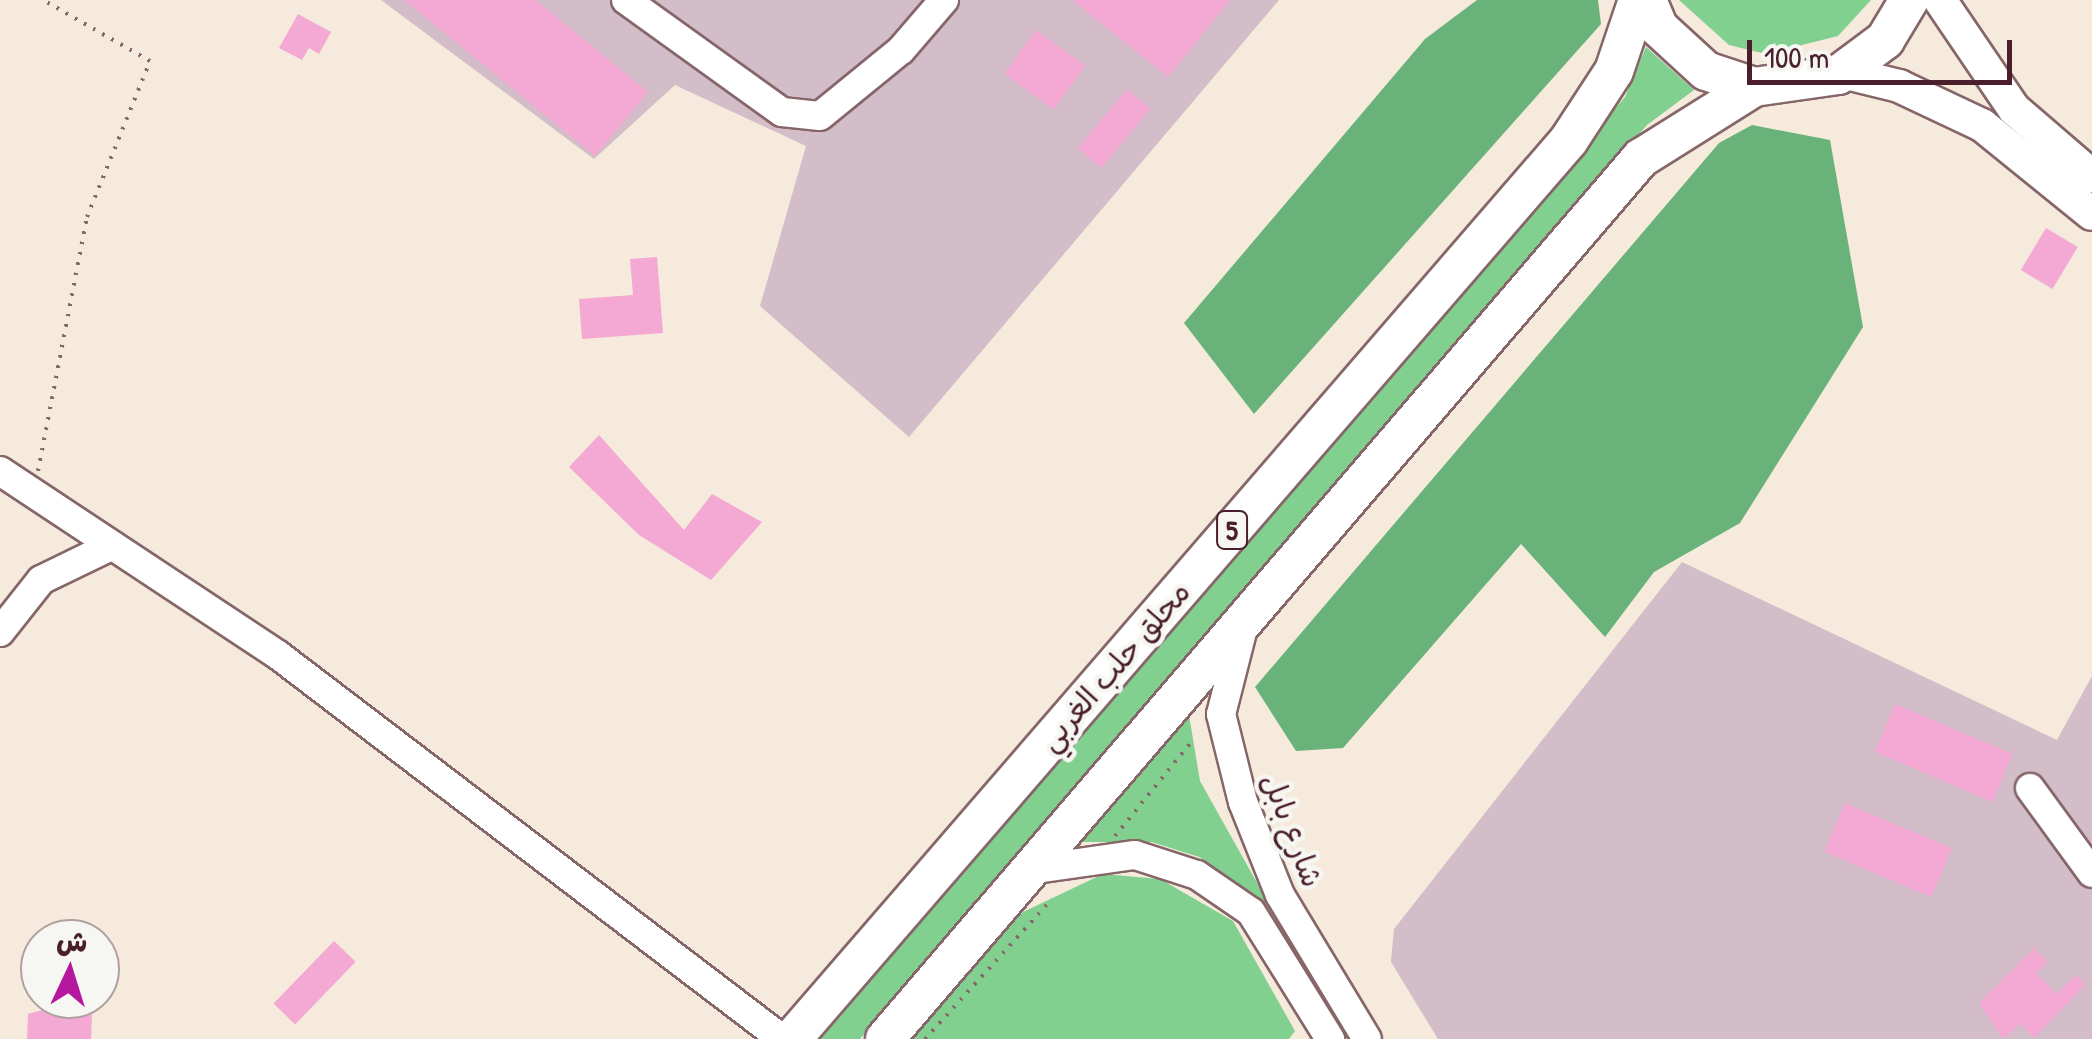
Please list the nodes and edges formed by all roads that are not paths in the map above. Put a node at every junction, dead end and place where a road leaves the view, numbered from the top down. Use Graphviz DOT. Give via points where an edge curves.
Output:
graph roads {
  1 [pos="626,0"];
  2 [pos="944,0"];
  3 [pos="1638,0"];
  4 [pos="1647,0"];
  5 [pos="1910,0"];
  6 [pos="1940,0"];
  7 [pos="1842,72"];
  8 [pos="1754,87"];
  9 [pos="2092,176"];
  10 [pos="2092,214"];
  11 [pos="0,470"];
  12 [pos="107,548"];
  13 [pos="1243,628"];
  14 [pos="0,632"];
  15 [pos="2030,788"];
  16 [pos="2092,873"];
  17 [pos="1040,884"];
  18 [pos="1290,912"];
  19 [pos="1262,928"];
  20 [pos="1327,1038"];
  21 [pos="782,1039"];
  22 [pos="792,1039"];
  23 [pos="885,1039"];
  24 [pos="1368,1039"];
  1 -- 2 [label="street" via="782,112 820,116 902,50"];
  3 -- 22 [label="highway, محلق حلب الغربي / 5" via="1614,71 1569,140"];
  4 -- 8 [label="highway" via="1659,28 1706,70"];
  5 -- 7 [label="highway" via="1885,40"];
  6 -- 9 [label="main road" via="2014,109"];
  7 -- 8 [label="highway" via="1806,86"];
  7 -- 10 [label="main road" via="1970,118"];
  8 -- 13 [label="highway, 5" via="1641,158"];
  11 -- 12 [label="street"];
  12 -- 14 [label="street" via="40,580"];
  12 -- 21 [label="street" via="278,655"];
  13 -- 17 [label="highway, 5"];
  13 -- 18 [label="street, شارع بابل" via="1221,714 1243,802"];
  15 -- 16 [label="street"];
  17 -- 19 [label="street" via="1135,855 1197,875"];
  17 -- 23 [label="highway, 5"];
  18 -- 19 [label="street"];
  18 -- 24 [label="street, شارع بابل"];
  19 -- 20 [label="street"];
}
